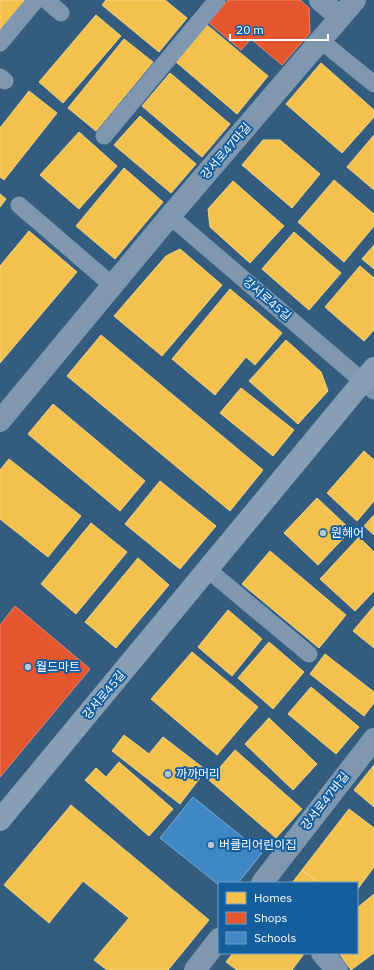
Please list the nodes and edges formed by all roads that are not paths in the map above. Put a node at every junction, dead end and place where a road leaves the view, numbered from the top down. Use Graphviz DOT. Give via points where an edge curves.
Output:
graph roads {
  1 [pos="36,0"];
  2 [pos="46,0"];
  3 [pos="217,0"];
  4 [pos="320,0"];
  5 [pos="355,0"];
  6 [pos="61,12"];
  7 [pos="340,17"];
  8 [pos="320,40"];
  9 [pos="0,43"];
  10 [pos="374,84"];
  11 [pos="104,136"];
  12 [pos="19,205"];
  13 [pos="170,216"];
  14 [pos="112,285"];
  15 [pos="370,380"];
  16 [pos="0,421"];
  17 [pos="207,569"];
  18 [pos="309,654"];
  19 [pos="374,739"];
  20 [pos="0,820"];
  21 [pos="263,882"];
  22 [pos="218,940"];
  23 [pos="323,954"];
  24 [pos="194,970"];
  25 [pos="337,970"];
  1 -- 9 [label="lane"];
  2 -- 6 [label="lane"];
  3 -- 11 [label="lane"];
  4 -- 7 [label="street"];
  5 -- 7 [label="street, 강서로47마길"];
  7 -- 8 [label="street, 강서로47마길"];
  8 -- 10 [label="lane"];
  8 -- 13 [label="street, 강서로47마길"];
  12 -- 14 [label="lane"];
  13 -- 14 [label="street, 강서로47마길"];
  13 -- 15 [label="lane, 강서로45길"];
  14 -- 16 [label="street, 강서로47마길"];
  15 -- 17 [label="street, 강서로45길"];
  17 -- 18 [label="lane"];
  17 -- 20 [label="street, 강서로45길"];
  19 -- 21 [label="street, 강서로47바길"];
  22 -- 24 [label="street"];
  23 -- 25 [label="street"];
}
